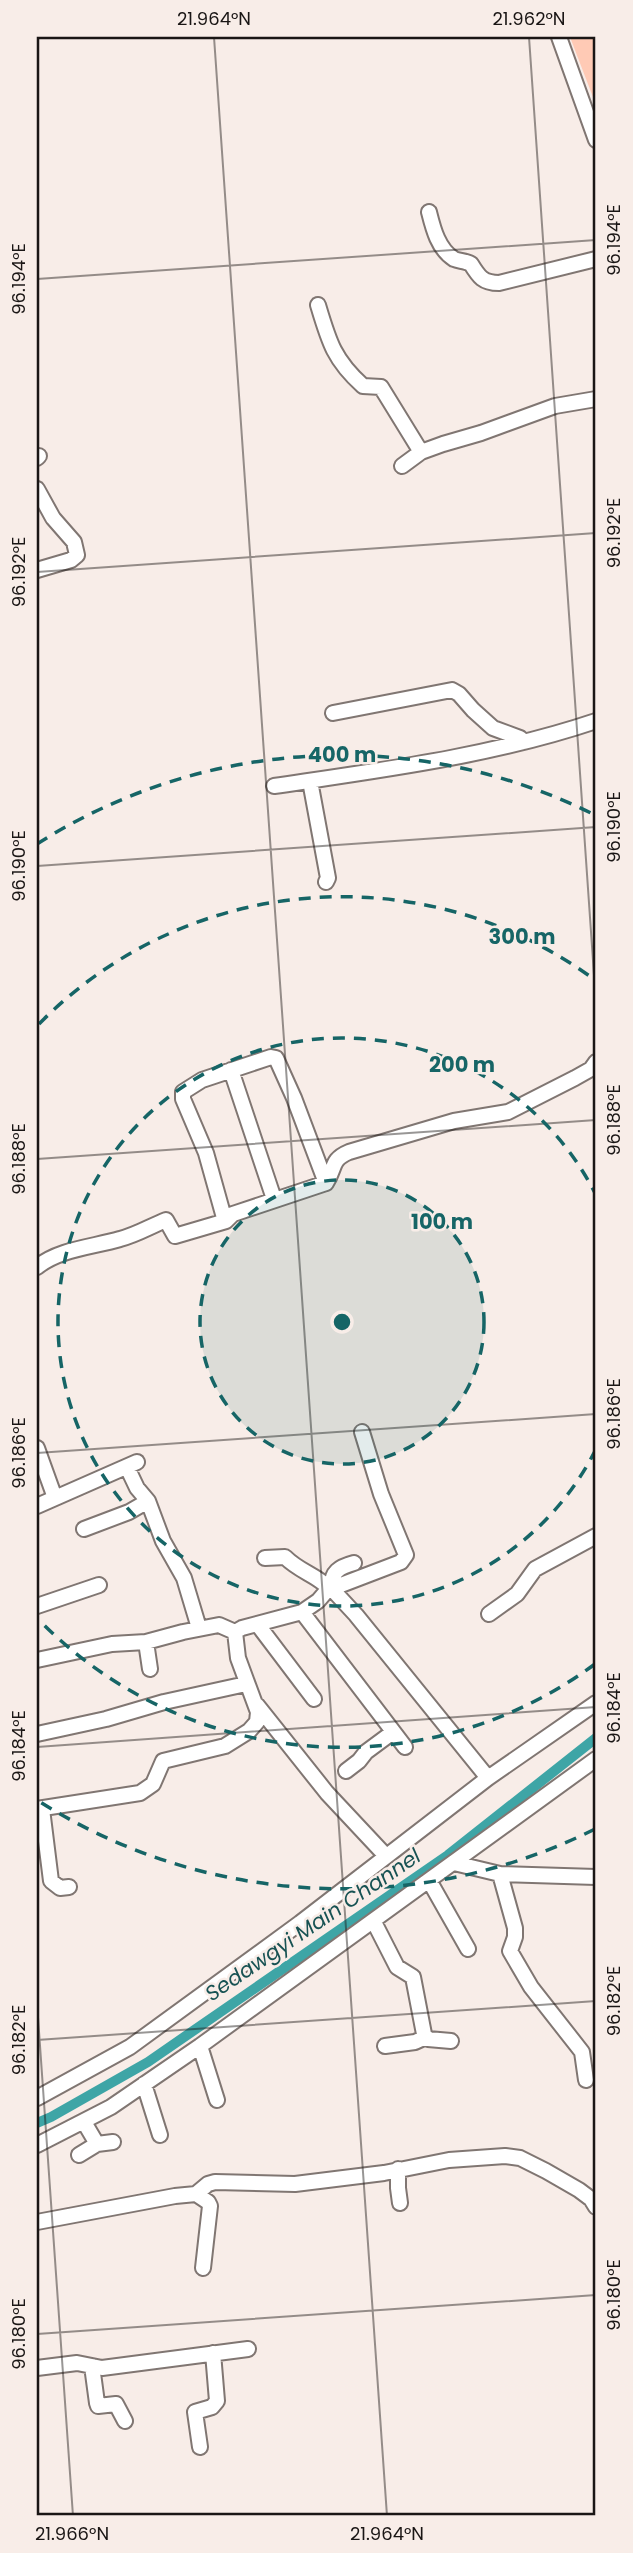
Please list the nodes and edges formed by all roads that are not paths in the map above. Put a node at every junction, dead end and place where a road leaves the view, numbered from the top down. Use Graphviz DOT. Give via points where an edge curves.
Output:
graph roads {
  1 [pos="559,37"];
  2 [pos="596,140"];
  3 [pos="429,212"];
  4 [pos="596,259"];
  5 [pos="317,305"];
  6 [pos="596,399"];
  7 [pos="421,452"];
  8 [pos="402,467"];
  9 [pos="37,489"];
  10 [pos="37,570"];
  11 [pos="333,713"];
  12 [pos="596,721"];
  13 [pos="524,742"];
  14 [pos="310,781"];
  15 [pos="274,786"];
  16 [pos="326,882"];
  17 [pos="596,1062"];
  18 [pos="232,1070"];
  19 [pos="326,1183"];
  20 [pos="274,1199"];
  21 [pos="233,1214"];
  22 [pos="37,1267"];
  23 [pos="362,1432"];
  24 [pos="37,1448"];
  25 [pos="55,1498"];
  26 [pos="148,1501"];
  27 [pos="37,1506"];
  28 [pos="84,1529"];
  29 [pos="596,1536"];
  30 [pos="265,1558"];
  31 [pos="354,1563"];
  32 [pos="99,1585"];
  33 [pos="331,1588"];
  34 [pos="37,1606"];
  35 [pos="302,1612"];
  36 [pos="489,1615"];
  37 [pos="258,1625"];
  38 [pos="199,1628"];
  39 [pos="235,1632"];
  40 [pos="146,1642"];
  41 [pos="37,1660"];
  42 [pos="150,1669"];
  43 [pos="246,1684"];
  44 [pos="314,1699"];
  45 [pos="255,1702"];
  46 [pos="596,1703"];
  47 [pos="393,1732"];
  48 [pos="37,1734"];
  49 [pos="405,1747"];
  50 [pos="596,1759"];
  51 [pos="346,1771"];
  52 [pos="488,1778"];
  53 [pos="39,1809"];
  54 [pos="386,1856"];
  55 [pos="454,1863"];
  56 [pos="500,1874"];
  57 [pos="596,1877"];
  58 [pos="430,1882"];
  59 [pos="69,1887"];
  60 [pos="374,1922"];
  61 [pos="468,1949"];
  62 [pos="426,2037"];
  63 [pos="451,2041"];
  64 [pos="200,2046"];
  65 [pos="385,2046"];
  66 [pos="586,2080"];
  67 [pos="144,2084"];
  68 [pos="37,2098"];
  69 [pos="217,2100"];
  70 [pos="84,2122"];
  71 [pos="160,2135"];
  72 [pos="113,2142"];
  73 [pos="97,2144"];
  74 [pos="37,2146"];
  75 [pos="79,2155"];
  76 [pos="398,2169"];
  77 [pos="196,2194"];
  78 [pos="400,2203"];
  79 [pos="596,2207"];
  80 [pos="37,2222"];
  81 [pos="202,2268"];
  82 [pos="248,2349"];
  83 [pos="213,2353"];
  84 [pos="93,2366"];
  85 [pos="37,2368"];
  86 [pos="125,2421"];
  87 [pos="200,2447"];
  1 -- 2 [label="street"];
  3 -- 4 [label="street" via="436,236 449,254 471,264 487,283"];
  5 -- 7 [label="street" via="336,357 363,386 381,387"];
  6 -- 7 [label="street" via="555,406"];
  7 -- 8 [label="street"];
  9 -- 10 [label="street" via="74,542 77,555"];
  11 -- 13 [label="street" via="452,690 486,722"];
  12 -- 13 [label="street"];
  13 -- 14 [label="street"];
  14 -- 15 [label="street"];
  14 -- 16 [label="street"];
  17 -- 19 [label="street" via="591,1069 508,1112 443,1124 339,1156"];
  18 -- 19 [label="street" via="276,1058"];
  18 -- 20 [label="street"];
  18 -- 21 [label="street" via="202,1080 182,1095 206,1153 223,1214"];
  19 -- 20 [label="street"];
  20 -- 21 [label="street"];
  21 -- 22 [label="street" via="226,1221 175,1236 166,1220 123,1238 56,1256"];
  23 -- 33 [label="street" via="407,1555 401,1562"];
  24 -- 25 [label="street"];
  25 -- 26 [label="street" via="132,1465 137,1488"];
  25 -- 27 [label="street"];
  26 -- 28 [label="street"];
  26 -- 38 [label="street" via="163,1541 184,1577"];
  29 -- 36 [label="street" via="536,1569 517,1594"];
  30 -- 33 [label="street" via="285,1557"];
  31 -- 33 [label="street" via="335,1571"];
  32 -- 34 [label="street"];
  33 -- 35 [label="street"];
  33 -- 52 [label="street"];
  35 -- 37 [label="street"];
  35 -- 47 [label="street"];
  37 -- 39 [label="street"];
  37 -- 44 [label="street"];
  38 -- 39 [label="street" via="219,1625"];
  38 -- 40 [label="street"];
  39 -- 43 [label="street"];
  40 -- 41 [label="street" via="111,1644"];
  40 -- 42 [label="street"];
  43 -- 45 [label="street"];
  43 -- 48 [label="street"];
  45 -- 53 [label="street" via="258,1717 249,1731 225,1746 163,1761 153,1784 140,1793"];
  45 -- 54 [label="street" via="327,1793"];
  46 -- 52 [label="street"];
  47 -- 49 [label="street"];
  47 -- 51 [label="street"];
  50 -- 55 [label="street"];
  52 -- 54 [label="street"];
  53 -- 59 [label="street" via="51,1881 60,1888"];
  54 -- 68 [label="street" via="130,2047"];
  55 -- 56 [label="street"];
  55 -- 58 [label="street"];
  56 -- 57 [label="street"];
  56 -- 66 [label="street" via="514,1928 510,1951 531,1987 582,2052"];
  58 -- 60 [label="street"];
  58 -- 61 [label="street"];
  60 -- 62 [label="street" via="397,1967 412,1976"];
  60 -- 64 [label="street"];
  62 -- 63 [label="street"];
  62 -- 65 [label="street"];
  64 -- 67 [label="street"];
  64 -- 69 [label="street"];
  67 -- 70 [label="street"];
  67 -- 71 [label="street"];
  70 -- 73 [label="street"];
  70 -- 74 [label="street"];
  72 -- 73 [label="street"];
  73 -- 75 [label="street"];
  76 -- 77 [label="street" via="295,2184 215,2182"];
  76 -- 78 [label="street"];
  76 -- 79 [label="street" via="462,2158 512,2156 579,2190"];
  77 -- 80 [label="street"];
  77 -- 81 [label="street" via="209,2206"];
  82 -- 83 [label="street"];
  83 -- 84 [label="street"];
  83 -- 87 [label="street" via="217,2401 195,2412"];
  84 -- 85 [label="street" via="77,2363"];
  84 -- 86 [label="street" via="96,2403 116,2403"];
}
